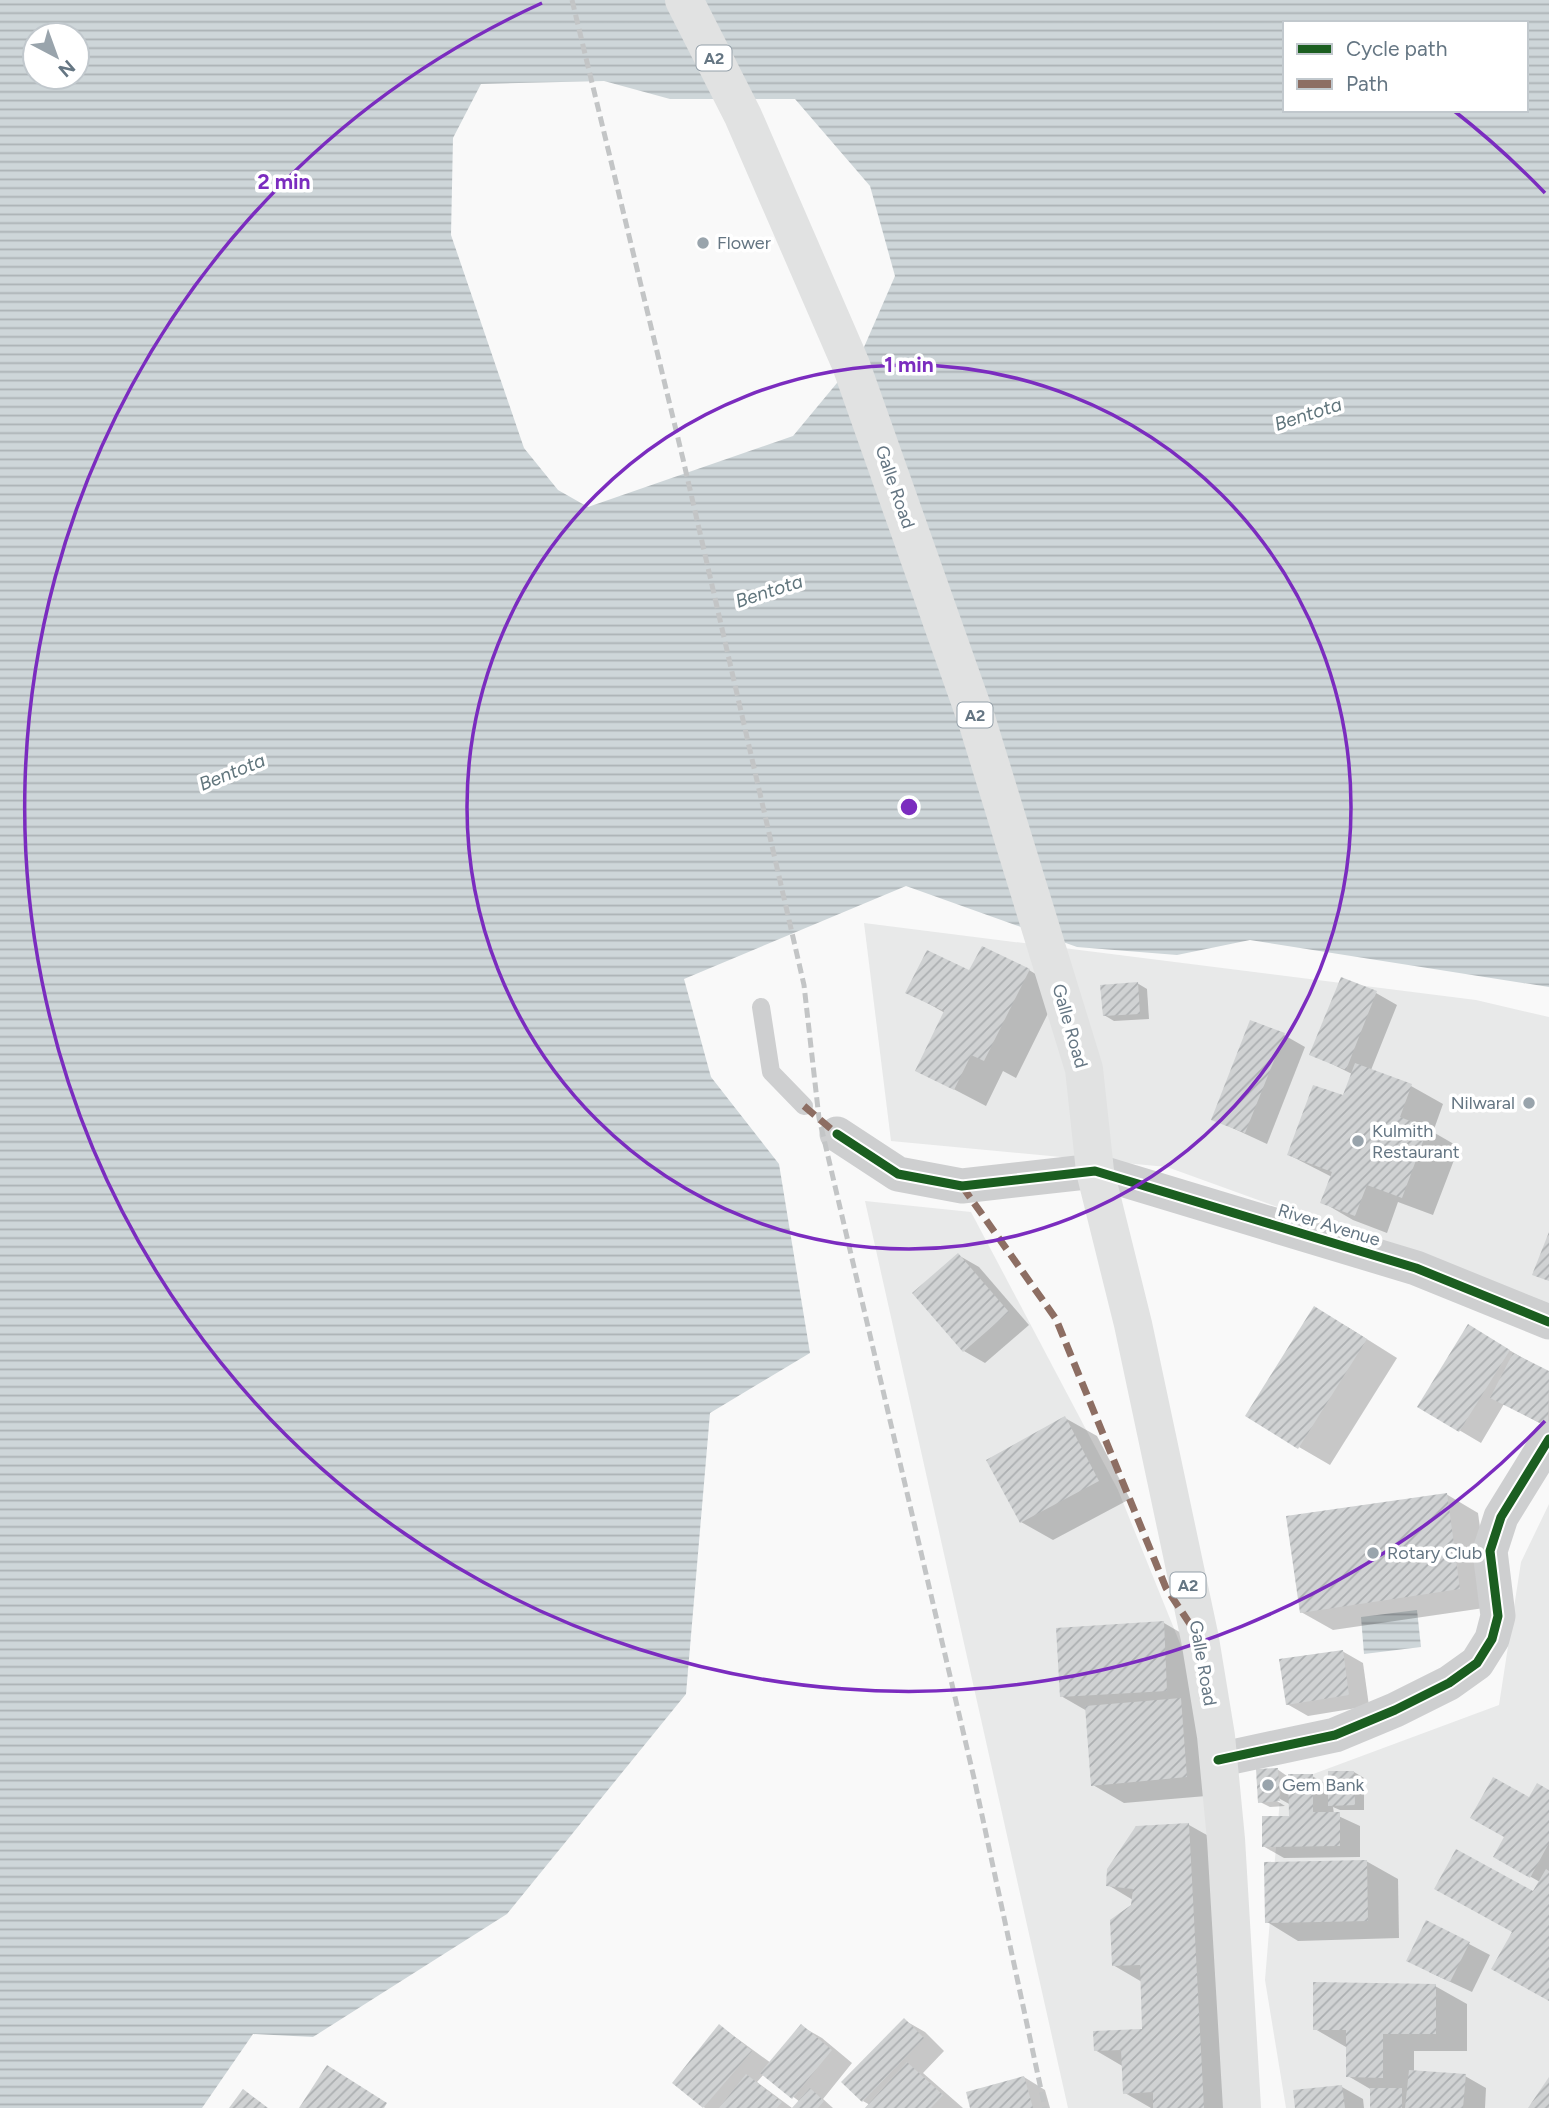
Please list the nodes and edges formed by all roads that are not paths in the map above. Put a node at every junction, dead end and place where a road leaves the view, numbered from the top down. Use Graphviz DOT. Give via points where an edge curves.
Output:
graph roads {
  1 [pos="684,0"];
  2 [pos="761,1007"];
  3 [pos="803,1106"];
  4 [pos="838,1133"];
  5 [pos="1095,1171"];
  6 [pos="1549,1322"];
  7 [pos="1549,1439"];
  8 [pos="1219,1760"];
  9 [pos="1242,2108"];
  1 -- 5 [label="highway, Galle Road / A2" via="743,116 852,365 977,722 1084,1069"];
  2 -- 3 [label="lane" via="771,1072"];
  4 -- 5 [label="street" via="898,1174 962,1186"];
  5 -- 6 [label="street, River Avenue" via="1416,1268"];
  5 -- 8 [label="highway, Galle Road / A2" via="1133,1324 1197,1626"];
  7 -- 8 [label="street" via="1501,1517 1490,1551 1498,1616 1492,1639 1477,1663 1406,1705 1335,1735"];
  8 -- 9 [label="highway, Galle Road / A2"];
}
